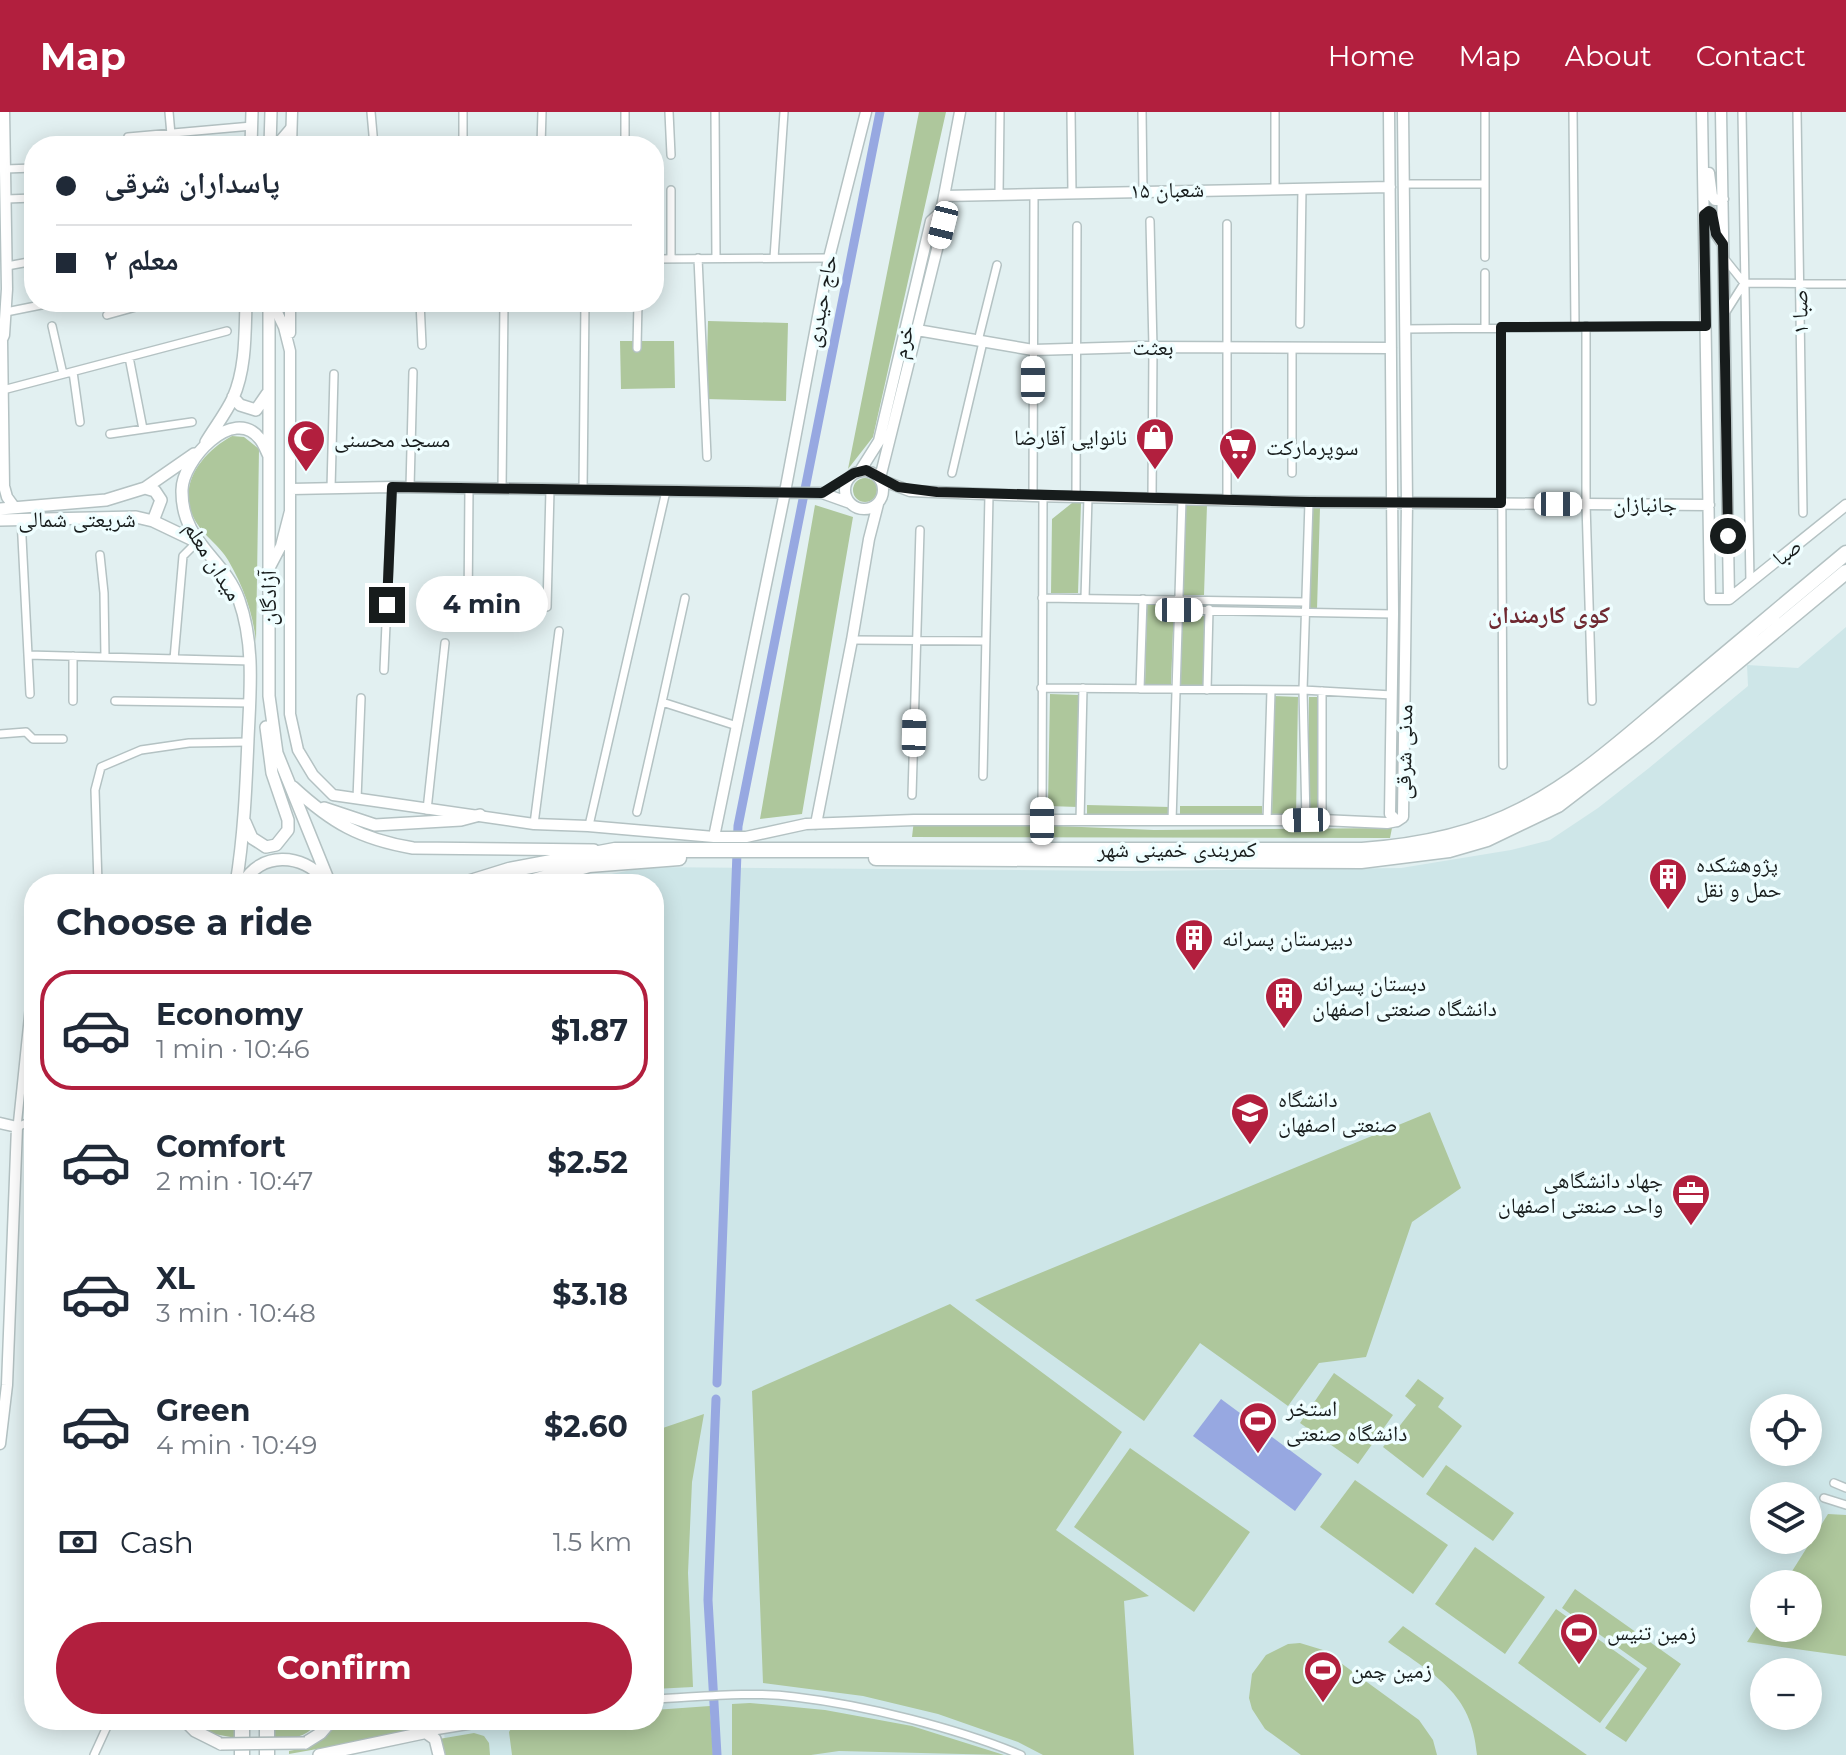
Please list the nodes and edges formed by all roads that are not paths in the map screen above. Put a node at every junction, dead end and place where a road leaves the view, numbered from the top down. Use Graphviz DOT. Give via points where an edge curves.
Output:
graph roads {
  1 [pos="4,112"];
  2 [pos="169,112"];
  3 [pos="252,112"];
  4 [pos="271,112"];
  5 [pos="292,112"];
  6 [pos="371,112"];
  7 [pos="463,112"];
  8 [pos="542,112"];
  9 [pos="625,112"];
  10 [pos="669,112"];
  11 [pos="715,112"];
  12 [pos="784,112"];
  13 [pos="866,112"];
  14 [pos="960,112"];
  15 [pos="1000,112"];
  16 [pos="1071,112"];
  17 [pos="1142,112"];
  18 [pos="1275,112"];
  19 [pos="1389,112"];
  20 [pos="1403,112"];
  21 [pos="1485,112"];
  22 [pos="1573,112"];
  23 [pos="1702,112"];
  24 [pos="1721,112"];
  25 [pos="1742,112"];
  26 [pos="1797,112"];
  27 [pos="292,125"];
  28 [pos="252,126"];
  29 [pos="171,133"];
  30 [pos="139,136"];
  31 [pos="171,136"];
  32 [pos="252,136"];
  33 [pos="272,136"];
  34 [pos="282,136"];
  35 [pos="291,136"];
  36 [pos="373,136"];
  37 [pos="463,136"];
  38 [pos="541,136"];
  39 [pos="625,136"];
  40 [pos="671,155"];
  41 [pos="1703,165"];
  42 [pos="24,168"];
  43 [pos="5,169"];
  44 [pos="1404,184"];
  45 [pos="1485,184"];
  46 [pos="1390,187"];
  47 [pos="1302,188"];
  48 [pos="1275,189"];
  49 [pos="671,190"];
  50 [pos="1143,191"];
  51 [pos="1072,192"];
  52 [pos="1034,193"];
  53 [pos="999,194"];
  54 [pos="944,196"];
  55 [pos="24,198"];
  56 [pos="6,199"];
  57 [pos="1723,199"];
  58 [pos="941,212"];
  59 [pos="1704,215"];
  60 [pos="3,220"];
  61 [pos="1150,221"];
  62 [pos="1227,224"];
  63 [pos="1077,226"];
  64 [pos="1723,244"];
  65 [pos="3,247"];
  66 [pos="1485,257"];
  67 [pos="1723,257"];
  68 [pos="664,258"];
  69 [pos="671,258"];
  70 [pos="698,258"];
  71 [pos="716,258"];
  72 [pos="774,258"];
  73 [pos="829,258"];
  74 [pos="24,263"];
  75 [pos="997,265"];
  76 [pos="7,266"];
  77 [pos="1485,273"];
  78 [pos="1744,283"];
  79 [pos="1846,284"];
  80 [pos="1800,285"];
  81 [pos="24,308"];
  82 [pos="6,312"];
  83 [pos="118,312"];
  84 [pos="245,312"];
  85 [pos="271,312"];
  86 [pos="276,312"];
  87 [pos="290,312"];
  88 [pos="420,312"];
  89 [pos="504,312"];
  90 [pos="585,312"];
  91 [pos="638,312"];
  92 [pos="107,315"];
  93 [pos="1724,315"];
  94 [pos="1300,324"];
  95 [pos="52,326"];
  96 [pos="1575,326"];
  97 [pos="1586,326"];
  98 [pos="1706,326"];
  99 [pos="1485,327"];
  100 [pos="1501,327"];
  101 [pos="1405,329"];
  102 [pos="917,330"];
  103 [pos="227,331"];
  104 [pos="980,341"];
  105 [pos="1,342"];
  106 [pos="422,345"];
  107 [pos="1153,347"];
  108 [pos="1227,347"];
  109 [pos="1292,347"];
  110 [pos="637,348"];
  111 [pos="1391,348"];
  112 [pos="1075,349"];
  113 [pos="1033,350"];
  114 [pos="290,351"];
  115 [pos="129,357"];
  116 [pos="1,361"];
  117 [pos="73,372"];
  118 [pos="413,372"];
  119 [pos="63,374"];
  120 [pos="334,374"];
  121 [pos="3,390"];
  122 [pos="268,393"];
  123 [pos="233,397"];
  124 [pos="80,422"];
  125 [pos="192,422"];
  126 [pos="143,429"];
  127 [pos="110,434"];
  128 [pos="884,442"];
  129 [pos="202,449"];
  130 [pos="707,457"];
  131 [pos="271,460"];
  132 [pos="2,471"];
  133 [pos="860,471"];
  134 [pos="952,473"];
  135 [pos="1292,473"];
  136 [pos="850,477"];
  137 [pos="881,479"];
  138 [pos="392,487"];
  139 [pos="410,487"];
  140 [pos="145,488"];
  141 [pos="331,488"];
  142 [pos="469,488"];
  143 [pos="291,489"];
  144 [pos="502,489"];
  145 [pos="550,490"];
  146 [pos="583,490"];
  147 [pos="666,491"];
  148 [pos="910,491"];
  149 [pos="785,492"];
  150 [pos="822,493"];
  151 [pos="989,495"];
  152 [pos="1038,496"];
  153 [pos="1076,497"];
  154 [pos="1088,497"];
  155 [pos="1152,498"];
  156 [pos="1182,499"];
  157 [pos="1227,500"];
  158 [pos="879,502"];
  159 [pos="1309,502"];
  160 [pos="1391,503"];
  161 [pos="1407,503"];
  162 [pos="1501,503"];
  163 [pos="1586,504"];
  164 [pos="1709,505"];
  165 [pos="1846,505"];
  166 [pos="855,506"];
  167 [pos="0,509"];
  168 [pos="290,511"];
  169 [pos="18,513"];
  170 [pos="1803,513"];
  171 [pos="0,520"];
  172 [pos="153,521"];
  173 [pos="920,530"];
  174 [pos="869,539"];
  175 [pos="197,542"];
  176 [pos="1846,553"];
  177 [pos="100,555"];
  178 [pos="269,569"];
  179 [pos="1846,572"];
  180 [pos="1750,582"];
  181 [pos="685,598"];
  182 [pos="1042,598"];
  183 [pos="1085,598"];
  184 [pos="1143,599"];
  185 [pos="1729,599"];
  186 [pos="1180,600"];
  187 [pos="1305,602"];
  188 [pos="547,607"];
  189 [pos="1209,609"];
  190 [pos="1179,610"];
  191 [pos="468,612"];
  192 [pos="1304,614"];
  193 [pos="1393,614"];
  194 [pos="247,626"];
  195 [pos="559,631"];
  196 [pos="852,640"];
  197 [pos="916,641"];
  198 [pos="985,641"];
  199 [pos="445,643"];
  200 [pos="28,655"];
  201 [pos="73,656"];
  202 [pos="105,657"];
  203 [pos="174,659"];
  204 [pos="251,661"];
  205 [pos="384,670"];
  206 [pos="1041,688"];
  207 [pos="1083,688"];
  208 [pos="1140,689"];
  209 [pos="1177,689"];
  210 [pos="1207,690"];
  211 [pos="1303,690"];
  212 [pos="1271,691"];
  213 [pos="1322,691"];
  214 [pos="30,694"];
  215 [pos="1392,695"];
  216 [pos="269,696"];
  217 [pos="361,698"];
  218 [pos="73,701"];
  219 [pos="115,701"];
  220 [pos="1592,701"];
  221 [pos="662,702"];
  222 [pos="250,703"];
  223 [pos="737,726"];
  224 [pos="0,734"];
  225 [pos="63,739"];
  226 [pos="248,742"];
  227 [pos="1503,765"];
  228 [pos="983,776"];
  229 [pos="288,782"];
  230 [pos="912,795"];
  231 [pos="303,796"];
  232 [pos="357,799"];
  233 [pos="427,810"];
  234 [pos="637,812"];
  235 [pos="480,815"];
  236 [pos="243,817"];
  237 [pos="1306,820"];
  238 [pos="1322,820"];
  239 [pos="590,821"];
  240 [pos="1042,821"];
  241 [pos="1080,821"];
  242 [pos="1172,821"];
  243 [pos="1267,821"];
  244 [pos="1397,821"];
  245 [pos="534,824"];
  246 [pos="816,824"];
  247 [pos="721,845"];
  248 [pos="615,850"];
  249 [pos="796,853"];
  250 [pos="98,874"];
  251 [pos="237,874"];
  252 [pos="251,874"];
  253 [pos="321,874"];
  254 [pos="325,874"];
  255 [pos="496,874"];
  256 [pos="558,874"];
  257 [pos="24,1080"];
  258 [pos="0,1123"];
  259 [pos="24,1124"];
  260 [pos="17,1127"];
  261 [pos="0,1444"];
  262 [pos="1834,1483"];
  263 [pos="1846,1488"];
  264 [pos="1824,1498"];
  265 [pos="1846,1505"];
  266 [pos="664,1699"];
  267 [pos="105,1730"];
  268 [pos="194,1730"];
  269 [pos="242,1730"];
  270 [pos="267,1730"];
  271 [pos="324,1730"];
  272 [pos="425,1730"];
  273 [pos="440,1730"];
  274 [pos="428,1732"];
  275 [pos="94,1755"];
  276 [pos="242,1755"];
  277 [pos="267,1755"];
  278 [pos="319,1755"];
  279 [pos="439,1755"];
  280 [pos="1021,1755"];
  1 -- 43 [label="street"];
  2 -- 29 [label="street"];
  3 -- 28 [label="main road"];
  4 -- 33 [label="main road"];
  5 -- 27 [label="street"];
  6 -- 36 [label="street"];
  7 -- 37 [label="street"];
  8 -- 38 [label="street"];
  9 -- 39 [label="street"];
  10 -- 40 [label="street"];
  11 -- 71 [label="street"];
  12 -- 72 [label="street"];
  13 -- 73 [label="street, حاج حیدری"];
  14 -- 54 [label="street, خرم"];
  15 -- 53 [label="street"];
  16 -- 51 [label="street"];
  17 -- 50 [label="street"];
  18 -- 48 [label="street"];
  19 -- 46 [label="street, مدنی شرقی"];
  20 -- 44 [label="street, مدنی شرقی"];
  21 -- 45 [label="street"];
  22 -- 96 [label="street"];
  23 -- 41 [label="street"];
  24 -- 57 [label="street"];
  25 -- 78 [label="street"];
  26 -- 80 [label="street, صبا ۱"];
  27 -- 34 [label="street"];
  27 -- 35 [label="street"];
  28 -- 29 [label="street"];
  28 -- 32 [label="main road"];
  29 -- 30 [label="street"];
  29 -- 31 [label="street"];
  41 -- 57 [label="street" via="1712,196"];
  41 -- 59 [label="street"];
  42 -- 43 [label="street"];
  43 -- 56 [label="street"];
  44 -- 45 [label="street"];
  44 -- 101 [label="street, مدنی شرقی"];
  45 -- 66 [label="street"];
  46 -- 47 [label="street, ۱۵ شعبان"];
  46 -- 111 [label="street, مدنی شرقی"];
  47 -- 48 [label="street, ۱۵ شعبان"];
  47 -- 94 [label="street"];
  48 -- 50 [label="street, ۱۵ شعبان"];
  49 -- 69 [label="street"];
  50 -- 51 [label="street, ۱۵ شعبان"];
  51 -- 52 [label="street, ۱۵ شعبان"];
  52 -- 53 [label="street, ۱۵ شعبان"];
  52 -- 113 [label="street"];
  53 -- 54 [label="street, ۱۵ شعبان"];
  54 -- 58 [label="street, خرم"];
  55 -- 56 [label="street"];
  56 -- 60 [label="street"];
  57 -- 64 [label="street"];
  58 -- 102 [label="street, خرم" via="943,225"];
  58 -- 128 [label="street, خرم" via="931,221"];
  59 -- 64 [label="street" via="1712,213"];
  59 -- 98 [label="street"];
  60 -- 65 [label="street"];
  61 -- 107 [label="street"];
  62 -- 108 [label="street"];
  63 -- 112 [label="street"];
  64 -- 67 [label="street"];
  65 -- 76 [label="street"];
  67 -- 78 [label="street"];
  67 -- 93 [label="street"];
  68 -- 69 [label="street"];
  69 -- 70 [label="street"];
  70 -- 71 [label="street"];
  70 -- 130 [label="street"];
  71 -- 72 [label="street"];
  72 -- 73 [label="street"];
  73 -- 149 [label="street, حاج حیدری"];
  74 -- 76 [label="street"];
  75 -- 104 [label="street"];
  76 -- 82 [label="street"];
  77 -- 99 [label="street"];
  78 -- 80 [label="street"];
  78 -- 93 [label="street"];
  78 -- 180 [label="street"];
  79 -- 80 [label="street"];
  80 -- 170 [label="street, صبا ۱"];
  81 -- 82 [label="street"];
  82 -- 105 [label="street"];
  83 -- 92 [label="street"];
  84 -- 123 [label="main road"];
  85 -- 122 [label="main road, آزادگان"];
  86 -- 114 [label="street"];
  87 -- 114 [label="street"];
  88 -- 106 [label="street"];
  89 -- 144 [label="street"];
  90 -- 146 [label="street"];
  91 -- 110 [label="street"];
  93 -- 185 [label="street"];
  95 -- 119 [label="street"];
  96 -- 97 [label="street"];
  96 -- 100 [label="street"];
  97 -- 98 [label="street"];
  97 -- 163 [label="street"];
  98 -- 164 [label="street"];
  99 -- 100 [label="street"];
  99 -- 101 [label="street"];
  100 -- 162 [label="street"];
  101 -- 161 [label="street, مدنی شرقی"];
  102 -- 104 [label="street, بعثت"];
  102 -- 128 [label="street, خرم"];
  103 -- 115 [label="street"];
  104 -- 113 [label="street, بعثت"];
  104 -- 134 [label="street"];
  105 -- 116 [label="street"];
  107 -- 108 [label="street, بعثت"];
  107 -- 112 [label="street, بعثت"];
  107 -- 155 [label="street"];
  108 -- 109 [label="street, بعثت"];
  108 -- 157 [label="street"];
  109 -- 111 [label="street, بعثت"];
  109 -- 135 [label="street"];
  111 -- 160 [label="street, مدنی شرقی"];
  112 -- 113 [label="street, بعثت"];
  112 -- 153 [label="street"];
  113 -- 152 [label="street"];
  114 -- 143 [label="street"];
  115 -- 117 [label="street"];
  115 -- 126 [label="street"];
  116 -- 121 [label="street"];
  117 -- 119 [label="street"];
  117 -- 124 [label="street"];
  118 -- 139 [label="street"];
  119 -- 121 [label="street"];
  120 -- 141 [label="street"];
  121 -- 132 [label="street"];
  122 -- 123 [label="main road" via="256,410"];
  122 -- 131 [label="main road, آزادگان"];
  123 -- 129 [label="main road"];
  125 -- 126 [label="street"];
  126 -- 127 [label="street"];
  128 -- 133 [label="street, خرم"];
  128 -- 137 [label="street, خرم"];
  129 -- 131 [label="main road, میدان معلم" via="237,427 259,437"];
  129 -- 140 [label="main road, شریعتی شمالی"];
  129 -- 175 [label="main road, میدان معلم" via="182,486 183,513"];
  131 -- 178 [label="main road, آزادگان"];
  132 -- 169 [label="street" via="7,497"];
  133 -- 136 [label="street"];
  133 -- 137 [label="street"];
  136 -- 150 [label="street"];
  136 -- 166 [label="street" via="845,489"];
  137 -- 148 [label="street"];
  137 -- 158 [label="street" via="884,492"];
  138 -- 139 [label="street"];
  138 -- 141 [label="street"];
  138 -- 205 [label="street"];
  139 -- 142 [label="street"];
  140 -- 169 [label="main road, شریعتی شمالی" via="106,500"];
  140 -- 172 [label="main road" via="161,500"];
  141 -- 143 [label="street"];
  142 -- 144 [label="street"];
  142 -- 191 [label="street"];
  143 -- 168 [label="street"];
  144 -- 145 [label="street"];
  145 -- 146 [label="street"];
  145 -- 188 [label="street"];
  146 -- 147 [label="street"];
  147 -- 149 [label="street"];
  147 -- 239 [label="street"];
  148 -- 151 [label="street, جانبازان"];
  148 -- 158 [label="street"];
  149 -- 150 [label="street"];
  149 -- 223 [label="street, حاج حیدری"];
  150 -- 166 [label="street"];
  151 -- 152 [label="street, جانبازان"];
  151 -- 198 [label="street"];
  152 -- 153 [label="street, جانبازان"];
  152 -- 182 [label="street"];
  153 -- 154 [label="street, جانبازان"];
  154 -- 155 [label="street, جانبازان"];
  154 -- 183 [label="street"];
  155 -- 156 [label="street, جانبازان"];
  156 -- 157 [label="street, جانبازان"];
  156 -- 186 [label="street"];
  157 -- 159 [label="street, جانبازان"];
  158 -- 166 [label="street"];
  158 -- 174 [label="street"];
  159 -- 160 [label="street, جانبازان"];
  159 -- 187 [label="street"];
  160 -- 161 [label="street, جانبازان"];
  160 -- 193 [label="street, مدنی شرقی"];
  161 -- 162 [label="street, جانبازان"];
  161 -- 244 [label="street, مدنی شرقی" via="1403,817"];
  162 -- 163 [label="street, جانبازان"];
  162 -- 227 [label="street"];
  163 -- 164 [label="street, جانبازان"];
  163 -- 220 [label="street"];
  164 -- 185 [label="street" via="1710,599"];
  165 -- 180 [label="street, صبا"];
  166 -- 174 [label="street"];
  167 -- 169 [label="main road, شریعتی شمالی"];
  168 -- 178 [label="street"];
  168 -- 232 [label="street" via="290,714 298,750 333,795"];
  169 -- 171 [label="main road, شریعتی شمالی"];
  169 -- 172 [label="main road, شریعتی شمالی"];
  169 -- 200 [label="street"];
  172 -- 175 [label="main road, شریعتی شمالی"];
  173 -- 197 [label="street"];
  174 -- 196 [label="street"];
  175 -- 194 [label="main road, میدان معلم" via="229,580"];
  175 -- 203 [label="street" via="183,556"];
  176 -- 249 [label="highway, کمربندی خمینی شهر" via="1587,768 1520,811 1480,828 1409,846 1362,850"];
  177 -- 202 [label="street"];
  178 -- 216 [label="main road, آزادگان"];
  179 -- 249 [label="highway, کمربندی خمینی شهر" via="1558,805 1487,839 1449,850 1361,861"];
  180 -- 185 [label="street, صبا"];
  181 -- 221 [label="street"];
  182 -- 183 [label="street"];
  182 -- 206 [label="street"];
  183 -- 184 [label="street"];
  184 -- 186 [label="street"];
  184 -- 208 [label="street"];
  186 -- 187 [label="street"];
  186 -- 190 [label="street"];
  187 -- 192 [label="street"];
  189 -- 190 [label="street"];
  189 -- 192 [label="street"];
  189 -- 210 [label="street"];
  190 -- 209 [label="street"];
  192 -- 193 [label="street"];
  192 -- 211 [label="street"];
  193 -- 215 [label="street, مدنی شرقی"];
  194 -- 204 [label="main road, آزادگان"];
  195 -- 245 [label="street"];
  196 -- 197 [label="street"];
  196 -- 246 [label="street"];
  197 -- 198 [label="street"];
  197 -- 230 [label="street"];
  198 -- 228 [label="street"];
  199 -- 233 [label="street"];
  200 -- 201 [label="street"];
  200 -- 214 [label="street"];
  201 -- 202 [label="street"];
  201 -- 218 [label="street"];
  202 -- 203 [label="street"];
  203 -- 204 [label="street"];
  204 -- 222 [label="main road, آزادگان"];
  206 -- 207 [label="street"];
  206 -- 240 [label="street"];
  207 -- 208 [label="street"];
  207 -- 241 [label="street"];
  208 -- 209 [label="street"];
  209 -- 210 [label="street"];
  209 -- 242 [label="street"];
  210 -- 212 [label="street"];
  211 -- 212 [label="street"];
  211 -- 213 [label="street"];
  211 -- 237 [label="street"];
  212 -- 243 [label="street"];
  213 -- 215 [label="street"];
  213 -- 238 [label="street"];
  215 -- 244 [label="street, مدنی شرقی" via="1390,814"];
  216 -- 229 [label="main road, آزادگان" via="277,753"];
  216 -- 236 [label="main road" via="267,752 288,830 276,845 266,847 252,838"];
  217 -- 232 [label="street"];
  219 -- 222 [label="street"];
  221 -- 223 [label="street"];
  221 -- 234 [label="street"];
  222 -- 226 [label="main road, آزادگان"];
  223 -- 247 [label="street, حاج حیدری"];
  224 -- 225 [label="street" via="26,732 33,739"];
  226 -- 236 [label="main road, آزادگان"];
  226 -- 250 [label="street" via="141,750 101,767 95,790"];
  229 -- 231 [label="main road"];
  229 -- 254 [label="main road, آزادگان"];
  231 -- 235 [label="main road" via="375,825"];
  231 -- 248 [label="main road" via="340,825 371,839 413,848"];
  232 -- 233 [label="street"];
  233 -- 235 [label="street"];
  235 -- 245 [label="street"];
  236 -- 251 [label="main road, آزادگان"];
  237 -- 238 [label="street"];
  237 -- 243 [label="street"];
  238 -- 244 [label="street"];
  240 -- 241 [label="street"];
  240 -- 246 [label="street"];
  241 -- 242 [label="street"];
  242 -- 243 [label="street"];
  245 -- 247 [label="street" via="588,826"];
  246 -- 247 [label="street"];
  247 -- 248 [label="highway, کمربندی خمینی شهر"];
  247 -- 249 [label="highway, کمربندی خمینی شهر"];
  247 -- 256 [label="highway, کمربندی خمینی شهر" via="672,858 589,865"];
  248 -- 255 [label="highway, کمربندی خمینی شهر"];
  252 -- 253 [label="main road" via="288,858"];
  257 -- 260 [label="street"];
  258 -- 260 [label="street"];
  259 -- 260 [label="street"];
  260 -- 261 [label="street"];
  262 -- 263 [label="street"];
  264 -- 265 [label="street"];
  266 -- 280 [label="street" via="793,1696 939,1727"];
  267 -- 275 [label="street"];
  268 -- 271 [label="main road, bridge" via="221,1744 305,1743"];
  269 -- 276 [label="highway"];
  270 -- 277 [label="highway"];
  272 -- 274 [label="main road"];
  273 -- 274 [label="street"];
  274 -- 278 [label="main road"];
  274 -- 279 [label="main road"];
}
